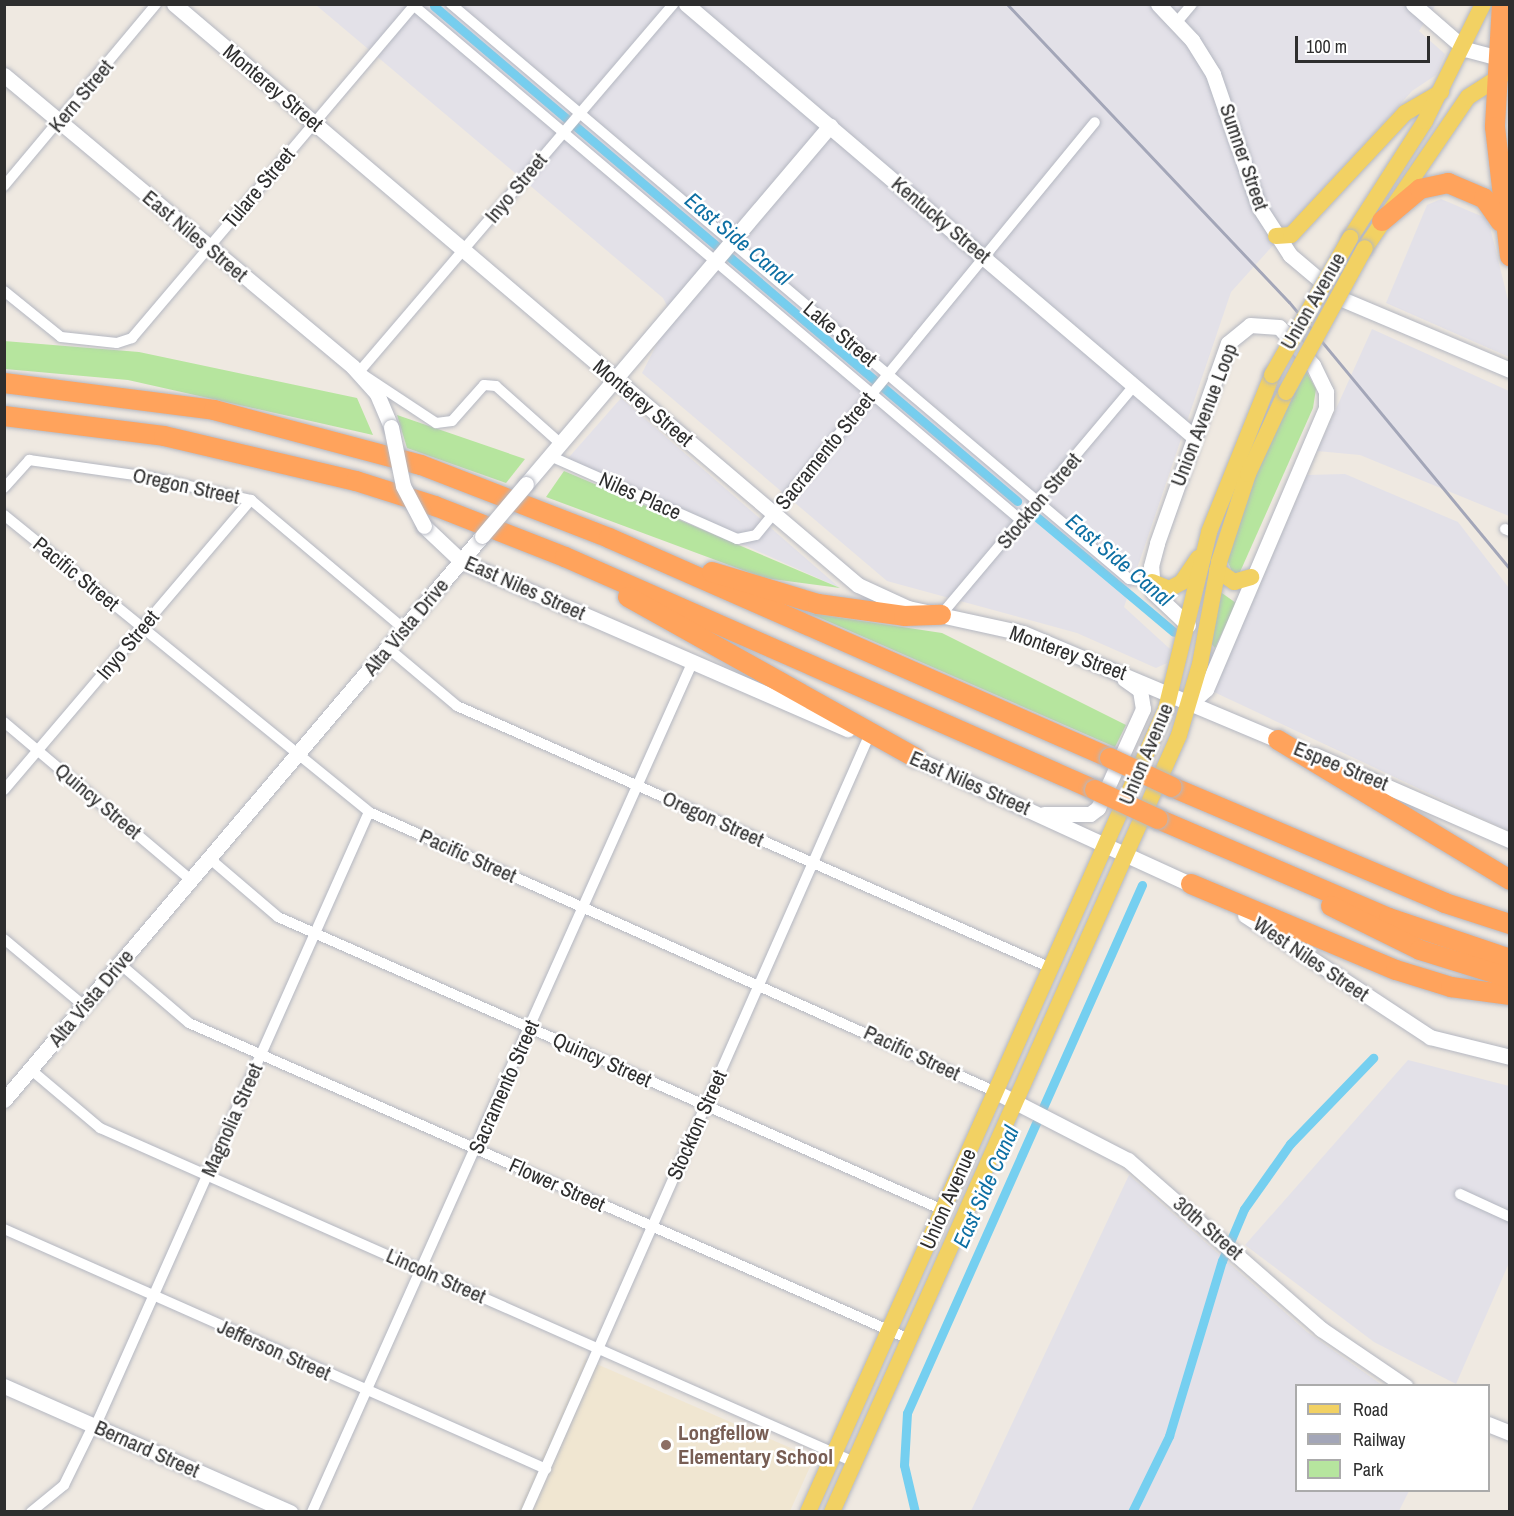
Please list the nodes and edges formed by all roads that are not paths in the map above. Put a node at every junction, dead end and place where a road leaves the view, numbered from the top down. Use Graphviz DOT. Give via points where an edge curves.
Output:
graph roads {
  1 [pos="156,4"];
  2 [pos="174,4"];
  3 [pos="451,4"];
  4 [pos="673,4"];
  5 [pos="686,4"];
  6 [pos="1158,4"];
  7 [pos="1192,4"];
  8 [pos="1413,4"];
  9 [pos="1483,4"];
  10 [pos="1502,4"];
  11 [pos="414,5"];
  12 [pos="1177,22"];
  13 [pos="1465,49"];
  14 [pos="1502,58"];
  15 [pos="1502,74"];
  16 [pos="4,75"];
  17 [pos="1442,92"];
  18 [pos="579,114"];
  19 [pos="59,121"];
  20 [pos="1095,122"];
  21 [pos="314,123"];
  22 [pos="830,126"];
  23 [pos="563,133"];
  24 [pos="4,186"];
  25 [pos="1382,221"];
  26 [pos="1503,227"];
  27 [pos="1276,236"];
  28 [pos="731,243"];
  29 [pos="208,248"];
  30 [pos="463,250"];
  31 [pos="1509,256"];
  32 [pos="984,257"];
  33 [pos="715,262"];
  34 [pos="4,291"];
  35 [pos="1509,370"];
  36 [pos="359,372"];
  37 [pos="886,376"];
  38 [pos="615,380"];
  39 [pos="4,383"];
  40 [pos="1135,385"];
  41 [pos="873,394"];
  42 [pos="4,416"];
  43 [pos="1194,437"];
  44 [pos="561,444"];
  45 [pos="550,456"];
  46 [pos="4,488"];
  47 [pos="251,500"];
  48 [pos="1038,503"];
  49 [pos="774,514"];
  50 [pos="4,515"];
  51 [pos="1023,522"];
  52 [pos="729,535"];
  53 [pos="609,538"];
  54 [pos="1205,547"];
  55 [pos="565,558"];
  56 [pos="461,561"];
  57 [pos="1217,570"];
  58 [pos="1251,577"];
  59 [pos="1152,582"];
  60 [pos="941,615"];
  61 [pos="1188,624"];
  62 [pos="142,627"];
  63 [pos="404,629"];
  64 [pos="388,648"];
  65 [pos="693,661"];
  66 [pos="1101,663"];
  67 [pos="1172,694"];
  68 [pos="1191,703"];
  69 [pos="4,722"];
  70 [pos="868,738"];
  71 [pos="1278,740"];
  72 [pos="38,750"];
  73 [pos="298,754"];
  74 [pos="916,758"];
  75 [pos="638,786"];
  76 [pos="4,790"];
  77 [pos="369,812"];
  78 [pos="1038,814"];
  79 [pos="1509,840"];
  80 [pos="1116,849"];
  81 [pos="209,858"];
  82 [pos="813,863"];
  83 [pos="1293,877"];
  84 [pos="1384,878"];
  85 [pos="191,880"];
  86 [pos="1509,880"];
  87 [pos="1191,884"];
  88 [pos="584,907"];
  89 [pos="1509,911"];
  90 [pos="1509,924"];
  91 [pos="315,933"];
  92 [pos="4,939"];
  93 [pos="1509,959"];
  94 [pos="120,964"];
  95 [pos="1051,968"];
  96 [pos="1509,978"];
  97 [pos="759,984"];
  98 [pos="1509,995"];
  99 [pos="84,1006"];
  100 [pos="530,1028"];
  101 [pos="261,1054"];
  102 [pos="1509,1057"];
  103 [pos="30,1069"];
  104 [pos="996,1092"];
  105 [pos="4,1100"];
  106 [pos="1015,1101"];
  107 [pos="706,1106"];
  108 [pos="476,1149"];
  109 [pos="207,1175"];
  110 [pos="1460,1194"];
  111 [pos="943,1210"];
  112 [pos="1509,1217"];
  113 [pos="652,1227"];
  114 [pos="4,1229"];
  115 [pos="422,1270"];
  116 [pos="153,1297"];
  117 [pos="889,1330"];
  118 [pos="909,1339"];
  119 [pos="599,1348"];
  120 [pos="1402,1384"];
  121 [pos="4,1386"];
  122 [pos="368,1391"];
  123 [pos="1490,1425"];
  124 [pos="94,1427"];
  125 [pos="1509,1433"];
  126 [pos="834,1453"];
  127 [pos="854,1462"];
  128 [pos="546,1469"];
  129 [pos="31,1512"];
  130 [pos="290,1512"];
  131 [pos="312,1512"];
  132 [pos="526,1512"];
  133 [pos="808,1512"];
  134 [pos="832,1512"];
  1 -- 19 [label="street, Kern Street"];
  2 -- 21 [label="street, Monterey Street"];
  3 -- 18 [label="street, Lake Street"];
  4 -- 18 [label="street, Inyo Street"];
  5 -- 22 [label="street, Kentucky Street"];
  6 -- 12 [label="street, Sumner Street"];
  7 -- 12 [label="street"];
  8 -- 13 [label="street"];
  9 -- 13 [label="main road, Union Avenue"];
  10 -- 14 [label="highway"];
  11 -- 21 [label="street, Tulare Street"];
  11 -- 23 [label="street, Lake Street"];
  12 -- 27 [label="street, Sumner Street" via="1213,74 1251,187"];
  13 -- 14 [label="street"];
  13 -- 17 [label="main road, Union Avenue"];
  14 -- 15 [label="highway"];
  15 -- 25 [label="main road, Union Avenue" via="1468,97"];
  15 -- 26 [label="highway"];
  16 -- 19 [label="street, East Niles Street"];
  17 -- 27 [label="main road" via="1405,113 1291,235"];
  17 -- 54 [label="main road, Union Avenue, bridge" via="1350,238 1272,375"];
  18 -- 23 [label="street, Inyo Street"];
  18 -- 28 [label="street, Lake Street"];
  19 -- 24 [label="street, Kern Street"];
  19 -- 29 [label="street, East Niles Street"];
  20 -- 32 [label="street, Sacramento Street"];
  21 -- 29 [label="street, Tulare Street"];
  21 -- 30 [label="street, Monterey Street"];
  22 -- 28 [label="street, Alta Vista Drive"];
  22 -- 32 [label="street, Kentucky Street"];
  23 -- 30 [label="street, Inyo Street"];
  23 -- 33 [label="street, Lake Street"];
  25 -- 26 [label="highway" via="1420,189 1448,183 1484,198"];
  25 -- 57 [label="main road, Union Avenue, bridge" via="1286,392 1248,474"];
  26 -- 31 [label="highway"];
  27 -- 35 [label="street, Sumner Street" via="1308,273 1342,299"];
  28 -- 33 [label="street, Alta Vista Drive"];
  28 -- 37 [label="street, Lake Street"];
  29 -- 34 [label="street, Tulare Street" via="125,342 61,337"];
  29 -- 36 [label="street, East Niles Street"];
  30 -- 36 [label="street, Inyo Street"];
  30 -- 38 [label="street, Monterey Street"];
  32 -- 37 [label="street, Sacramento Street"];
  32 -- 40 [label="street, Kentucky Street"];
  33 -- 38 [label="street, Alta Vista Drive"];
  33 -- 41 [label="street, Lake Street"];
  36 -- 44 [label="street" via="436,423 452,421 484,385 496,386"];
  36 -- 56 [label="street, East Niles Street, bridge" via="377,394 391,427 403,486 424,526"];
  37 -- 41 [label="street, Sacramento Street"];
  37 -- 48 [label="street, Lake Street"];
  38 -- 44 [label="street, Alta Vista Drive"];
  38 -- 49 [label="street, Monterey Street"];
  39 -- 53 [label="highway" via="140,398 281,426 422,465"];
  40 -- 43 [label="street, Kentucky Street"];
  40 -- 48 [label="street, Stockton Street"];
  41 -- 49 [label="street, Sacramento Street"];
  41 -- 51 [label="street, Lake Street"];
  42 -- 55 [label="highway" via="164,436 356,481"];
  43 -- 58 [label="street, Union Avenue Loop" via="1236,332 1263,323 1279,327 1312,365 1326,392 1326,408"];
  43 -- 59 [label="street, Union Avenue Loop" via="1156,543"];
  44 -- 45 [label="street, Alta Vista Drive"];
  45 -- 52 [label="street, Niles Place"];
  45 -- 56 [label="street, Alta Vista Drive, bridge"];
  46 -- 47 [label="street, Oregon Street" via="29,460 149,477"];
  47 -- 62 [label="street, Inyo Street"];
  47 -- 63 [label="street, Oregon Street"];
  48 -- 51 [label="street, Stockton Street"];
  48 -- 59 [label="street, Lake Street" via="1130,579"];
  49 -- 52 [label="street, Sacramento Street" via="750,538"];
  49 -- 60 [label="street, Monterey Street" via="873,594"];
  50 -- 62 [label="street, Pacific Street"];
  51 -- 60 [label="street, Stockton Street"];
  53 -- 60 [label="highway" via="818,604 904,616"];
  53 -- 84 [label="highway, bridge"];
  54 -- 59 [label="main road" via="1182,582 1169,589"];
  54 -- 61 [label="main road, Union Avenue"];
  55 -- 74 [label="highway"];
  55 -- 83 [label="highway, bridge"];
  56 -- 63 [label="street, Alta Vista Drive"];
  56 -- 65 [label="street, East Niles Street"];
  57 -- 58 [label="main road" via="1234,582"];
  57 -- 68 [label="main road, Union Avenue"];
  58 -- 68 [label="street, Union Avenue" via="1206,688"];
  59 -- 61 [label="street" via="1153,592"];
  60 -- 66 [label="street, Monterey Street" via="1023,633"];
  61 -- 67 [label="main road, Union Avenue"];
  62 -- 72 [label="street, Inyo Street"];
  62 -- 73 [label="street, Pacific Street"];
  63 -- 64 [label="street, Alta Vista Drive"];
  64 -- 73 [label="street, Alta Vista Drive"];
  64 -- 75 [label="street, Oregon Street" via="457,706"];
  65 -- 70 [label="street, East Niles Street"];
  65 -- 75 [label="street, Sacramento Street"];
  66 -- 67 [label="street, Monterey Street"];
  66 -- 78 [label="street" via="1140,690 1143,709 1098,808 1090,814"];
  67 -- 68 [label="street, Espee Street"];
  67 -- 80 [label="main road, Union Avenue"];
  68 -- 71 [label="street, Espee Street"];
  68 -- 80 [label="main road, Union Avenue"];
  69 -- 72 [label="street, Quincy Street"];
  70 -- 74 [label="street, East Niles Street"];
  70 -- 82 [label="street, Stockton Street"];
  71 -- 79 [label="street, Espee Street"];
  71 -- 86 [label="highway"];
  72 -- 76 [label="street, Inyo Street"];
  72 -- 85 [label="street, Quincy Street"];
  73 -- 77 [label="street, Pacific Street"];
  73 -- 81 [label="street, Alta Vista Drive"];
  74 -- 78 [label="street, East Niles Street"];
  75 -- 82 [label="street, Oregon Street"];
  75 -- 88 [label="street, Sacramento Street"];
  77 -- 88 [label="street, Pacific Street"];
  77 -- 91 [label="street, Magnolia Street"];
  78 -- 80 [label="street, East Niles Street"];
  80 -- 87 [label="street, West Niles Street"];
  80 -- 95 [label="main road, Union Avenue"];
  80 -- 106 [label="main road, Union Avenue"];
  81 -- 85 [label="street, Alta Vista Drive"];
  81 -- 91 [label="street, Quincy Street" via="278,917"];
  82 -- 95 [label="street, Oregon Street"];
  82 -- 97 [label="street, Stockton Street"];
  83 -- 93 [label="highway" via="1389,918"];
  83 -- 96 [label="highway" via="1377,931"];
  84 -- 89 [label="highway"];
  84 -- 90 [label="highway"];
  85 -- 94 [label="street, Alta Vista Drive"];
  87 -- 98 [label="highway" via="1396,970 1451,987"];
  87 -- 102 [label="street, West Niles Street" via="1300,946 1410,1026 1458,1047"];
  88 -- 97 [label="street, Pacific Street"];
  88 -- 100 [label="street, Sacramento Street"];
  91 -- 100 [label="street, Quincy Street"];
  91 -- 101 [label="street, Magnolia Street"];
  92 -- 99 [label="street"];
  94 -- 99 [label="street, Alta Vista Drive"];
  94 -- 101 [label="street, Flower Street" via="189,1023"];
  95 -- 104 [label="main road, Union Avenue"];
  97 -- 104 [label="street, Pacific Street"];
  97 -- 107 [label="street, Stockton Street"];
  99 -- 103 [label="street, Alta Vista Drive"];
  100 -- 107 [label="street, Quincy Street"];
  100 -- 108 [label="street, Sacramento Street"];
  101 -- 108 [label="street, Flower Street"];
  101 -- 109 [label="street, Magnolia Street"];
  103 -- 105 [label="street, Alta Vista Drive"];
  103 -- 109 [label="street, Lincoln Street" via="100,1128"];
  104 -- 106 [label="street, 30th Street"];
  104 -- 111 [label="main road, Union Avenue"];
  106 -- 118 [label="main road, Union Avenue"];
  106 -- 120 [label="street, 30th Street" via="1128,1160 1349,1351"];
  107 -- 111 [label="street, Quincy Street"];
  107 -- 113 [label="street, Stockton Street"];
  108 -- 113 [label="street, Flower Street"];
  108 -- 115 [label="street, Sacramento Street"];
  109 -- 115 [label="street, Lincoln Street"];
  109 -- 116 [label="street, Magnolia Street"];
  110 -- 112 [label="street"];
  111 -- 117 [label="main road, Union Avenue"];
  113 -- 117 [label="street, Flower Street"];
  113 -- 119 [label="street, Stockton Street"];
  114 -- 116 [label="street, Jefferson Street"];
  115 -- 119 [label="street, Lincoln Street"];
  115 -- 122 [label="street, Sacramento Street"];
  116 -- 122 [label="street, Jefferson Street"];
  116 -- 124 [label="street, Magnolia Street"];
  117 -- 118 [label="street, Flower Street"];
  117 -- 126 [label="main road, Union Avenue"];
  118 -- 127 [label="main road, Union Avenue"];
  119 -- 126 [label="street, Lincoln Street"];
  119 -- 128 [label="street, Stockton Street"];
  121 -- 124 [label="street, Bernard Street"];
  122 -- 128 [label="street, Jefferson Street"];
  122 -- 131 [label="street, Sacramento Street"];
  123 -- 125 [label="street"];
  124 -- 129 [label="street, Magnolia Street" via="73,1472 50,1499"];
  124 -- 130 [label="street, Bernard Street"];
  126 -- 127 [label="street, Lincoln Street"];
  126 -- 133 [label="main road, Union Avenue"];
  127 -- 134 [label="main road, Union Avenue"];
  128 -- 132 [label="street, Stockton Street"];
}
